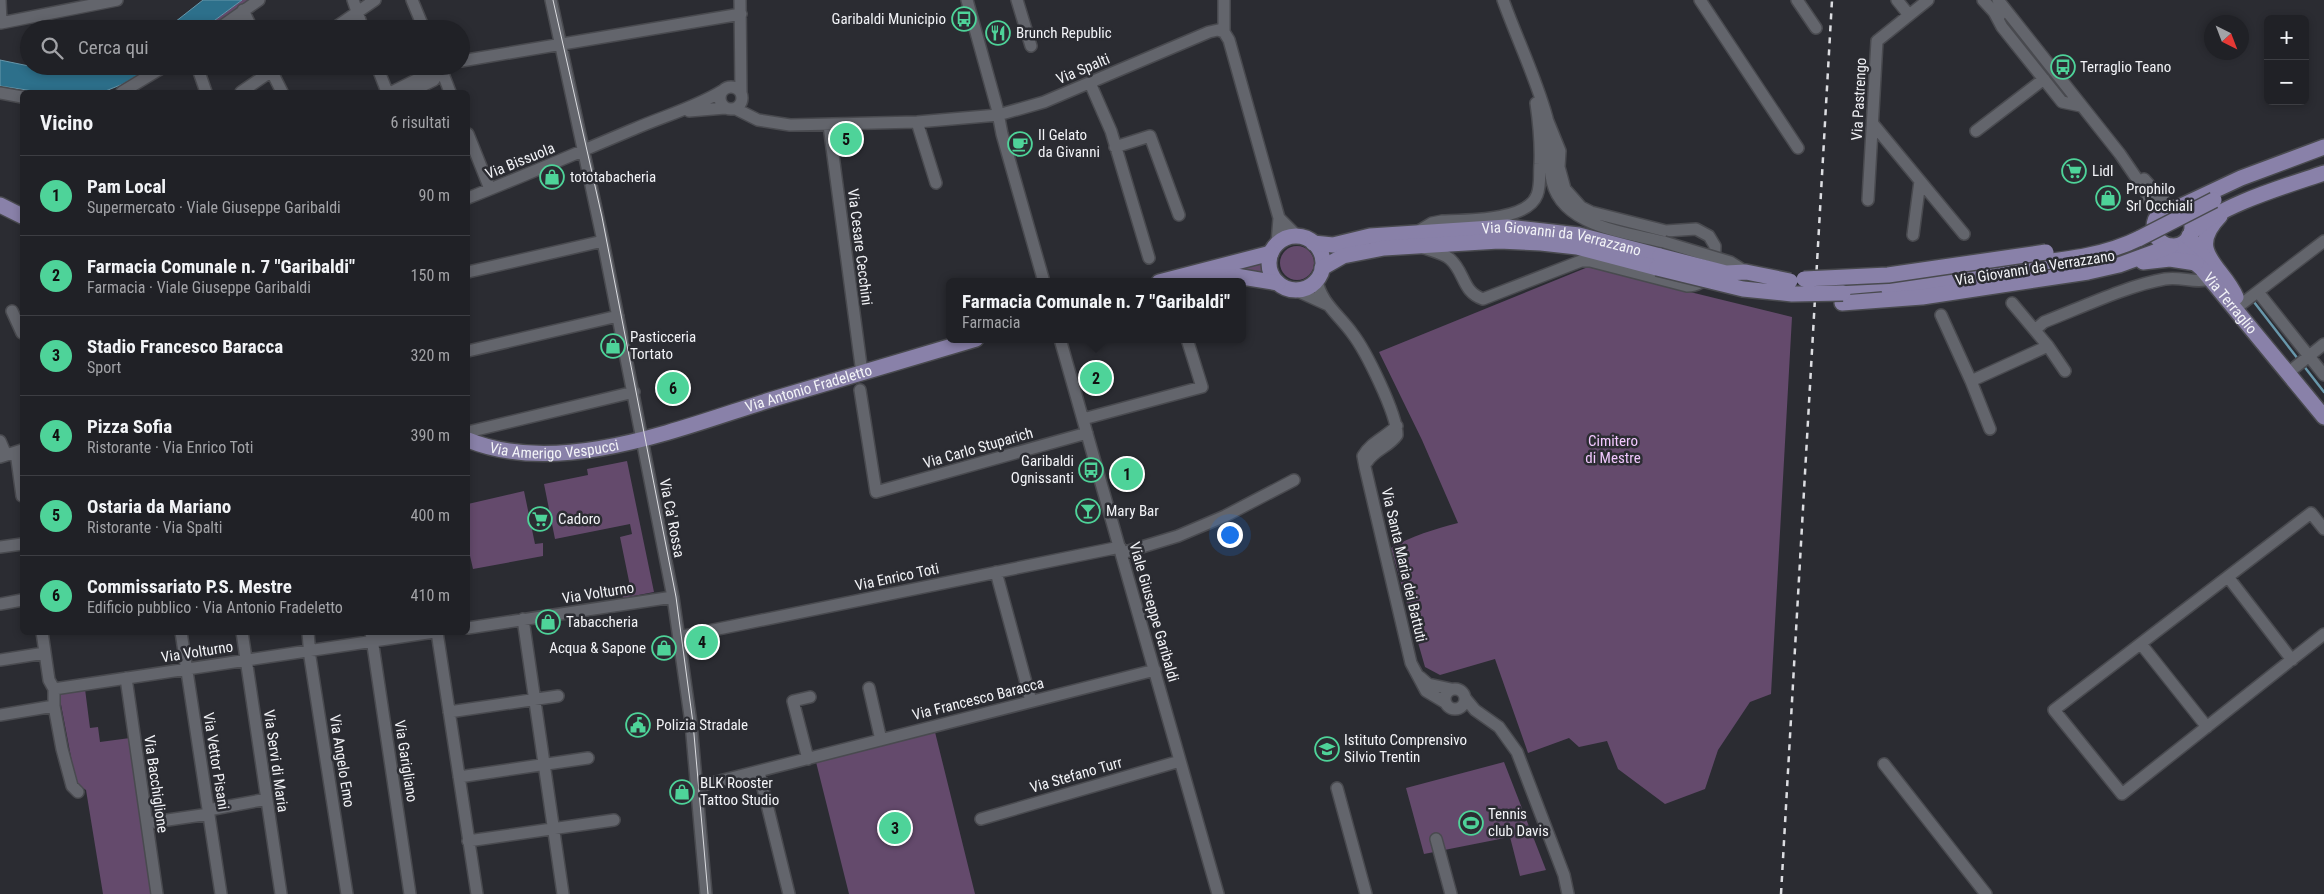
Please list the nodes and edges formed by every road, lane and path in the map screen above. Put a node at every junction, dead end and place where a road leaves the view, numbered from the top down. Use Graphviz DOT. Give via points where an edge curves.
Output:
graph roads {
  1 [pos="0,0"];
  2 [pos="117,0"];
  3 [pos="259,0"];
  4 [pos="353,0"];
  5 [pos="375,0"];
  6 [pos="412,0"];
  7 [pos="551,0"];
  8 [pos="740,0"];
  9 [pos="968,0"];
  10 [pos="1018,0"];
  11 [pos="1224,0"];
  12 [pos="1503,0"];
  13 [pos="1700,0"];
  14 [pos="1797,0"];
  15 [pos="1897,0"];
  16 [pos="1928,0"];
  17 [pos="1983,0"];
  18 [pos="1998,0"];
  19 [pos="2005,0"];
  20 [pos="244,10"];
  21 [pos="357,12"];
  22 [pos="1994,12"];
  23 [pos="741,14"];
  24 [pos="1909,15"];
  25 [pos="230,20"];
  26 [pos="248,20"];
  27 [pos="346,20"];
  28 [pos="360,20"];
  29 [pos="420,20"];
  30 [pos="1816,28"];
  31 [pos="2022,30"];
  32 [pos="1224,32"];
  33 [pos="560,43"];
  34 [pos="1031,46"];
  35 [pos="741,55"];
  36 [pos="470,59"];
  37 [pos="150,75"];
  38 [pos="200,75"];
  39 [pos="264,75"];
  40 [pos="276,75"];
  41 [pos="380,75"];
  42 [pos="426,75"];
  43 [pos="437,75"];
  44 [pos="445,75"];
  45 [pos="1532,79"];
  46 [pos="2044,79"];
  47 [pos="1090,82"];
  48 [pos="125,90"];
  49 [pos="205,90"];
  50 [pos="244,90"];
  51 [pos="281,90"];
  52 [pos="386,90"];
  53 [pos="396,90"];
  54 [pos="414,90"];
  55 [pos="449,90"];
  56 [pos="724,90"];
  57 [pos="0,93"];
  58 [pos="20,97"];
  59 [pos="736,102"];
  60 [pos="2081,106"];
  61 [pos="680,112"];
  62 [pos="998,115"];
  63 [pos="1547,119"];
  64 [pos="917,122"];
  65 [pos="1872,124"];
  66 [pos="829,125"];
  67 [pos="1976,131"];
  68 [pos="470,139"];
  69 [pos="1116,147"];
  70 [pos="1798,148"];
  71 [pos="2324,148"];
  72 [pos="584,151"];
  73 [pos="2120,154"];
  74 [pos="2324,157"];
  75 [pos="2324,164"];
  76 [pos="2324,174"];
  77 [pos="1920,181"];
  78 [pos="936,183"];
  79 [pos="490,189"];
  80 [pos="470,197"];
  81 [pos="1868,200"];
  82 [pos="0,204"];
  83 [pos="2219,206"];
  84 [pos="2174,208"];
  85 [pos="1179,214"];
  86 [pos="20,215"];
  87 [pos="2156,217"];
  88 [pos="1279,218"];
  89 [pos="1964,234"];
  90 [pos="1913,235"];
  91 [pos="2190,235"];
  92 [pos="1298,236"];
  93 [pos="1417,238"];
  94 [pos="603,241"];
  95 [pos="2324,241"];
  96 [pos="1313,243"];
  97 [pos="2173,246"];
  98 [pos="1274,248"];
  99 [pos="1660,255"];
  100 [pos="1149,258"];
  101 [pos="2196,263"];
  102 [pos="2119,265"];
  103 [pos="470,272"];
  104 [pos="1320,273"];
  105 [pos="1043,278"];
  106 [pos="1173,278"];
  107 [pos="1211,278"];
  108 [pos="2211,279"];
  109 [pos="1278,283"];
  110 [pos="1791,287"];
  111 [pos="1744,289"];
  112 [pos="1295,290"];
  113 [pos="2258,292"];
  114 [pos="1842,294"];
  115 [pos="2012,303"];
  116 [pos="2238,304"];
  117 [pos="1329,306"];
  118 [pos="12,311"];
  119 [pos="1941,315"];
  120 [pos="618,316"];
  121 [pos="20,329"];
  122 [pos="2035,330"];
  123 [pos="963,343"];
  124 [pos="1061,343"];
  125 [pos="1189,343"];
  126 [pos="2324,344"];
  127 [pos="2048,346"];
  128 [pos="470,351"];
  129 [pos="2307,358"];
  130 [pos="2288,367"];
  131 [pos="2065,371"];
  132 [pos="862,373"];
  133 [pos="2324,375"];
  134 [pos="1971,380"];
  135 [pos="860,390"];
  136 [pos="634,392"];
  137 [pos="2324,417"];
  138 [pos="1083,419"];
  139 [pos="1990,429"];
  140 [pos="470,432"];
  141 [pos="1087,433"];
  142 [pos="641,438"];
  143 [pos="0,441"];
  144 [pos="470,441"];
  145 [pos="11,453"];
  146 [pos="1294,480"];
  147 [pos="20,488"];
  148 [pos="2324,529"];
  149 [pos="20,544"];
  150 [pos="0,547"];
  151 [pos="1121,550"];
  152 [pos="996,572"];
  153 [pos="2228,577"];
  154 [pos="673,597"];
  155 [pos="20,600"];
  156 [pos="0,604"];
  157 [pos="523,619"];
  158 [pos="470,628"];
  159 [pos="2324,634"];
  160 [pos="42,635"];
  161 [pos="180,635"];
  162 [pos="242,635"];
  163 [pos="308,635"];
  164 [pos="398,635"];
  165 [pos="436,635"];
  166 [pos="372,637"];
  167 [pos="679,637"];
  168 [pos="2141,644"];
  169 [pos="310,651"];
  170 [pos="45,653"];
  171 [pos="0,660"];
  172 [pos="246,660"];
  173 [pos="2292,660"];
  174 [pos="186,669"];
  175 [pos="1155,670"];
  176 [pos="1414,670"];
  177 [pos="126,678"];
  178 [pos="869,688"];
  179 [pos="54,689"];
  180 [pos="1451,689"];
  181 [pos="558,696"];
  182 [pos="810,697"];
  183 [pos="1465,698"];
  184 [pos="535,699"];
  185 [pos="1031,701"];
  186 [pos="1446,703"];
  187 [pos="54,706"];
  188 [pos="1457,708"];
  189 [pos="449,712"];
  190 [pos="1480,714"];
  191 [pos="0,715"];
  192 [pos="2207,727"];
  193 [pos="881,740"];
  194 [pos="588,758"];
  195 [pos="808,759"];
  196 [pos="1180,761"];
  197 [pos="544,764"];
  198 [pos="1884,764"];
  199 [pos="759,772"];
  200 [pos="459,777"];
  201 [pos="696,788"];
  202 [pos="1337,788"];
  203 [pos="78,792"];
  204 [pos="267,800"];
  205 [pos="208,812"];
  206 [pos="981,819"];
  207 [pos="614,820"];
  208 [pos="147,823"];
  209 [pos="553,828"];
  210 [pos="1436,839"];
  211 [pos="468,841"];
  212 [pos="157,894"];
  213 [pos="221,894"];
  214 [pos="281,894"];
  215 [pos="347,894"];
  216 [pos="410,894"];
  217 [pos="477,894"];
  218 [pos="563,894"];
  219 [pos="706,894"];
  220 [pos="789,894"];
  221 [pos="1218,894"];
  222 [pos="1366,894"];
  223 [pos="1451,894"];
  224 [pos="1568,894"];
  225 [pos="1986,894"];
  1 -- 2 [label="street" via="0,23"];
  3 -- 20 [label="street"];
  4 -- 21 [label="street"];
  5 -- 21 [label="street"];
  6 -- 29 [label="street"];
  7 -- 33 [label="street, Via Ca' Rossa"];
  8 -- 23 [label="street"];
  9 -- 62 [label="street"];
  10 -- 34 [label="street"];
  11 -- 32 [label="street"];
  12 -- 45 [label="street"];
  13 -- 70 [label="street"];
  14 -- 30 [label="street"];
  15 -- 24 [label="street"];
  16 -- 24 [label="street, Via Pastrengo"];
  17 -- 22 [label="street"];
  18 -- 31 [label="street"];
  19 -- 31 [label="street"];
  20 -- 25 [label="street"];
  20 -- 26 [label="street"];
  21 -- 27 [label="street"];
  21 -- 28 [label="street"];
  22 -- 31 [label="street"];
  22 -- 46 [label="street" via="2002,27"];
  23 -- 33 [label="street"];
  23 -- 35 [label="street"];
  24 -- 65 [label="street, Via Pastrengo" via="1877,41"];
  31 -- 60 [label="street"];
  32 -- 47 [label="street, Via Spalti" via="1209,32"];
  32 -- 88 [label="street" via="1229,40"];
  33 -- 36 [label="street"];
  33 -- 72 [label="street, Via Ca' Rossa"];
  35 -- 56 [label="street" via="734,80"];
  35 -- 59 [label="street"];
  37 -- 48 [label="street"];
  38 -- 49 [label="street"];
  39 -- 50 [label="street"];
  40 -- 51 [label="street"];
  41 -- 52 [label="street"];
  42 -- 53 [label="street"];
  43 -- 54 [label="street" via="434,80"];
  44 -- 55 [label="street"];
  45 -- 63 [label="street"];
  45 -- 93 [label="street" via="1541,146 1540,183 1534,201 1510,215 1432,223"];
  46 -- 60 [label="street" via="2062,102"];
  46 -- 67 [label="street"];
  47 -- 62 [label="street, Via Spalti" via="1044,102"];
  47 -- 69 [label="street"];
  56 -- 59 [label="street" via="736,88"];
  56 -- 59 [label="street" via="720,102"];
  56 -- 61 [label="street"];
  57 -- 58 [label="street"];
  59 -- 61 [label="street"];
  59 -- 66 [label="street, Via Spalti" via="776,124"];
  60 -- 73 [label="street"];
  61 -- 72 [label="street, Via Bissuola"];
  62 -- 64 [label="street, Via Spalti"];
  62 -- 105 [label="street"];
  63 -- 93 [label="street" via="1560,152 1559,167 1564,188 1571,198 1591,212 1666,231 1696,229 1704,232 1715,246 1707,279 1687,286 1581,261 1483,299 1466,288 1449,258"];
  63 -- 99 [label="street" via="1551,175 1567,208"];
  64 -- 66 [label="street, Via Spalti"];
  64 -- 78 [label="street"];
  65 -- 77 [label="street"];
  65 -- 81 [label="street, Via Pastrengo"];
  66 -- 132 [label="street, Via Cesare Cecchini"];
  68 -- 79 [label="street"];
  69 -- 85 [label="street" via="1150,136"];
  69 -- 100 [label="street"];
  71 -- 84 [label="main road" via="2262,169"];
  72 -- 79 [label="street, Via Bissuola"];
  72 -- 94 [label="street, Via Ca' Rossa"];
  73 -- 84 [label="street"];
  73 -- 87 [label="street" via="2146,192"];
  74 -- 83 [label="main road" via="2266,177"];
  75 -- 83 [label="main road" via="2269,183"];
  76 -- 83 [label="main road"];
  77 -- 89 [label="street"];
  77 -- 90 [label="street"];
  79 -- 80 [label="street, Via Bissuola"];
  82 -- 86 [label="main road"];
  83 -- 91 [label="main road"];
  83 -- 114 [label="main road, Via Giovanni da Verrazzano" via="2144,244 2099,260"];
  83 -- 116 [label="main road" via="2206,245 2210,260"];
  84 -- 87 [label="main road"];
  84 -- 91 [label="main road" via="2190,218"];
  87 -- 97 [label="main road" via="2156,237"];
  87 -- 110 [label="main road, bridge" via="2108,242"];
  88 -- 92 [label="street"];
  88 -- 98 [label="street"];
  91 -- 97 [label="main road" via="2184,242"];
  91 -- 116 [label="main road, Via Terraglio" via="2203,259"];
  92 -- 96 [label="main road"];
  92 -- 98 [label="main road" via="1283,239"];
  93 -- 96 [label="main road, Via Giovanni da Verrazzano" via="1370,236 1333,245"];
  93 -- 99 [label="main road, Via Giovanni da Verrazzano" via="1541,242"];
  93 -- 104 [label="main road, Via Giovanni da Verrazzano" via="1343,256"];
  94 -- 103 [label="street"];
  94 -- 120 [label="street, Via Ca' Rossa"];
  95 -- 113 [label="street"];
  96 -- 104 [label="main road" via="1321,254"];
  97 -- 101 [label="main road, Via Terraglio"];
  97 -- 102 [label="main road"];
  98 -- 106 [label="main road"];
  98 -- 109 [label="main road" via="1270,269"];
  99 -- 110 [label="main road, Via Giovanni da Verrazzano, bridge" via="1726,273 1746,272"];
  99 -- 111 [label="main road, Via Giovanni da Verrazzano, bridge"];
  101 -- 102 [label="main road" via="2170,259"];
  101 -- 108 [label="main road, Via Terraglio"];
  102 -- 114 [label="main road" via="1922,296"];
  104 -- 112 [label="main road" via="1311,285"];
  104 -- 117 [label="street" via="1319,291"];
  107 -- 109 [label="main road" via="1250,278"];
  108 -- 116 [label="main road, Via Terraglio"];
  108 -- 122 [label="street" via="2197,282 2167,278 2044,322"];
  109 -- 112 [label="main road"];
  110 -- 111 [label="main road, Via Giovanni da Verrazzano, bridge"];
  110 -- 114 [label="main road, bridge"];
  110 -- 114 [label="main road, Via Giovanni da Verrazzano"];
  111 -- 114 [label="main road, bridge" via="1783,299"];
  112 -- 117 [label="street"];
  113 -- 116 [label="street"];
  113 -- 129 [label="street"];
  115 -- 122 [label="street"];
  116 -- 130 [label="main road, Via Terraglio"];
  117 -- 176 [label="street, Via Santa Maria dei Battuti" via="1354,335 1392,409 1397,426 1370,446 1364,456"];
  118 -- 121 [label="street"];
  119 -- 134 [label="street"];
  120 -- 128 [label="street"];
  120 -- 136 [label="street, Via Ca' Rossa"];
  122 -- 127 [label="street"];
  123 -- 132 [label="main road, Via Antonio Fradeletto"];
  124 -- 138 [label="street, Viale Giuseppe Garibaldi"];
  125 -- 138 [label="street" via="1202,387"];
  126 -- 129 [label="street"];
  127 -- 131 [label="street"];
  127 -- 134 [label="street"];
  129 -- 130 [label="street"];
  129 -- 133 [label="street"];
  130 -- 137 [label="main road, Via Terraglio"];
  132 -- 142 [label="main road, Via Antonio Fradeletto"];
  134 -- 139 [label="street"];
  135 -- 141 [label="street, Via Carlo Stuparich" via="876,492"];
  136 -- 140 [label="street"];
  136 -- 142 [label="street, Via Ca' Rossa"];
  138 -- 141 [label="street, Viale Giuseppe Garibaldi"];
  141 -- 151 [label="street, Viale Giuseppe Garibaldi"];
  142 -- 144 [label="main road, Via Amerigo Vespucci" via="582,452 552,455 518,453"];
  142 -- 154 [label="street, Via Ca' Rossa"];
  143 -- 145 [label="street"];
  145 -- 147 [label="street"];
  146 -- 151 [label="street, Via Enrico Toti" via="1186,533"];
  148 -- 153 [label="street" via="2311,513"];
  149 -- 150 [label="street"];
  151 -- 152 [label="street, Via Enrico Toti"];
  151 -- 175 [label="street, Viale Giuseppe Garibaldi"];
  152 -- 167 [label="street, Via Enrico Toti"];
  152 -- 185 [label="street"];
  153 -- 168 [label="street"];
  153 -- 173 [label="street"];
  154 -- 157 [label="street, Via Volturno"];
  154 -- 167 [label="street, Via Ca' Rossa"];
  155 -- 156 [label="street"];
  157 -- 158 [label="street, Via Volturno"];
  157 -- 184 [label="street"];
  159 -- 173 [label="street"];
  160 -- 170 [label="street"];
  161 -- 174 [label="street, Via Vettor Pisani"];
  162 -- 172 [label="street, Via Servi di Maria"];
  163 -- 169 [label="street, Via Angelo Emo"];
  164 -- 166 [label="street, Via Volturno"];
  165 -- 189 [label="street"];
  166 -- 169 [label="street, Via Volturno"];
  166 -- 216 [label="street, Via Garigliano"];
  167 -- 201 [label="street, Via Ca' Rossa"];
  168 -- 192 [label="street"];
  168 -- 192 [label="street" via="2054,710 2122,794"];
  169 -- 172 [label="street, Via Volturno"];
  169 -- 215 [label="street, Via Angelo Emo"];
  170 -- 171 [label="street"];
  170 -- 179 [label="street" via="49,680"];
  172 -- 174 [label="street, Via Volturno"];
  172 -- 204 [label="street, Via Servi di Maria"];
  173 -- 192 [label="street"];
  174 -- 177 [label="street, Via Volturno"];
  174 -- 205 [label="street, Via Vettor Pisani"];
  175 -- 185 [label="street, Via Francesco Baracca"];
  175 -- 196 [label="street, Viale Giuseppe Garibaldi"];
  176 -- 180 [label="street" via="1428,684"];
  176 -- 186 [label="street, Via Santa Maria dei Battuti" via="1426,690"];
  177 -- 179 [label="street, Via Volturno"];
  177 -- 208 [label="street, Via Bacchiglione"];
  178 -- 193 [label="street"];
  179 -- 187 [label="street"];
  180 -- 183 [label="street" via="1460,690"];
  180 -- 186 [label="street" via="1445,697"];
  181 -- 184 [label="street"];
  182 -- 195 [label="street" via="793,701"];
  183 -- 188 [label="street"];
  183 -- 190 [label="street"];
  184 -- 189 [label="street"];
  184 -- 197 [label="street"];
  185 -- 193 [label="street, Via Francesco Baracca"];
  186 -- 188 [label="street" via="1450,708"];
  187 -- 191 [label="street"];
  187 -- 203 [label="street" via="72,786"];
  188 -- 190 [label="street"];
  189 -- 200 [label="street"];
  190 -- 224 [label="street" via="1499,727 1517,752 1550,836"];
  193 -- 195 [label="street, Via Francesco Baracca"];
  194 -- 197 [label="street"];
  195 -- 199 [label="street, Via Francesco Baracca"];
  196 -- 206 [label="street, Via Stefano Turr"];
  196 -- 221 [label="street, Viale Giuseppe Garibaldi"];
  197 -- 200 [label="street"];
  197 -- 209 [label="street"];
  198 -- 225 [label="street"];
  199 -- 201 [label="street, Via Francesco Baracca"];
  199 -- 220 [label="street"];
  200 -- 211 [label="street"];
  201 -- 219 [label="street, Via Ca' Rossa"];
  202 -- 222 [label="street"];
  204 -- 205 [label="street"];
  204 -- 214 [label="street, Via Servi di Maria"];
  205 -- 208 [label="street"];
  205 -- 213 [label="street, Via Vettor Pisani"];
  207 -- 209 [label="street"];
  208 -- 212 [label="street, Via Bacchiglione"];
  209 -- 211 [label="street"];
  209 -- 218 [label="street"];
  210 -- 223 [label="street"];
  211 -- 217 [label="street"];
}
